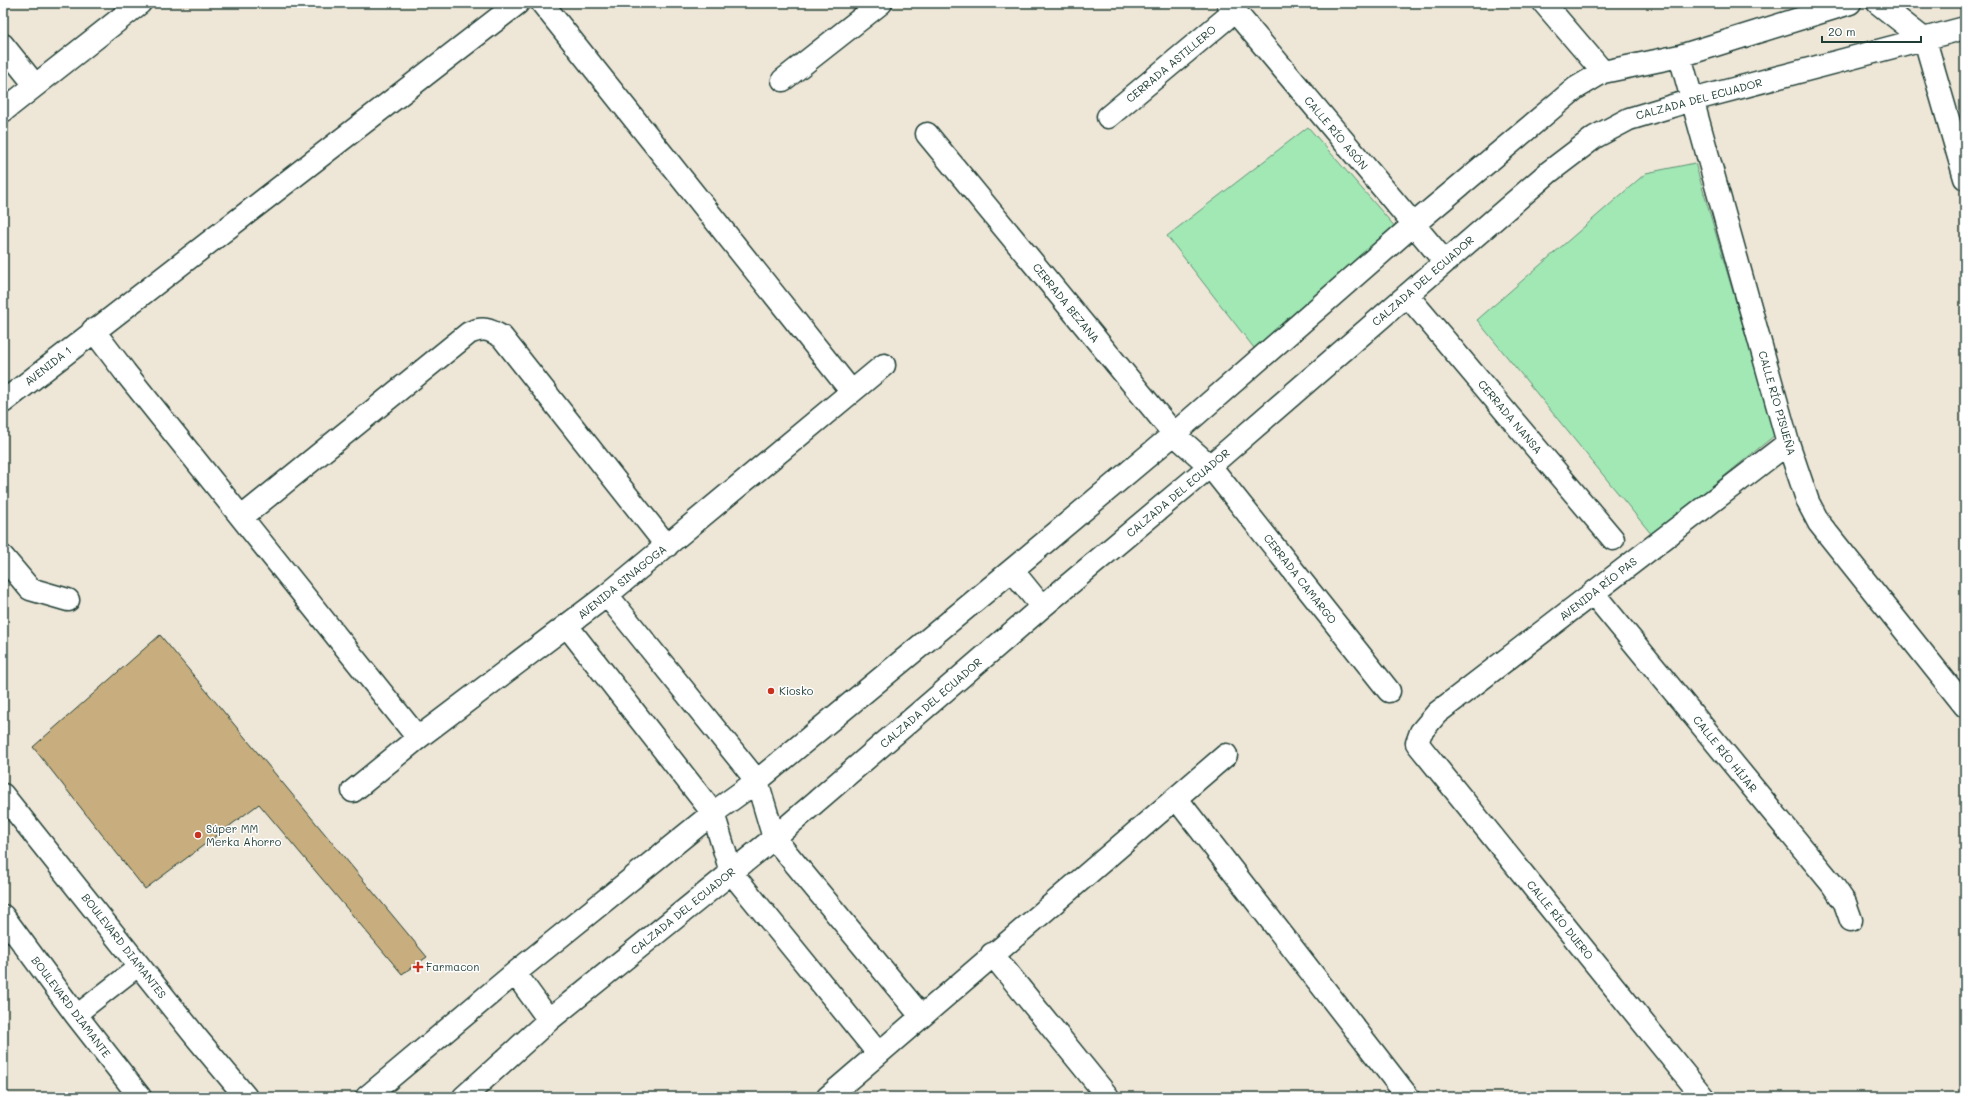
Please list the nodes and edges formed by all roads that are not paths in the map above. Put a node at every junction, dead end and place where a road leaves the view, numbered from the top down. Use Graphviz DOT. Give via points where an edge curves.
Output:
graph roads {
  1 [pos="140,3"];
  2 [pos="518,3"];
  3 [pos="542,3"];
  4 [pos="881,3"];
  5 [pos="1544,3"];
  6 [pos="1850,3"];
  7 [pos="1878,3"];
  8 [pos="1231,7"];
  9 [pos="1965,28"];
  10 [pos="1925,40"];
  11 [pos="3,45"];
  12 [pos="1680,56"];
  13 [pos="1603,72"];
  14 [pos="783,80"];
  15 [pos="35,85"];
  16 [pos="1692,100"];
  17 [pos="3,111"];
  18 [pos="1108,117"];
  19 [pos="927,134"];
  20 [pos="1965,178"];
  21 [pos="1413,225"];
  22 [pos="1445,262"];
  23 [pos="1407,295"];
  24 [pos="93,330"];
  25 [pos="884,365"];
  26 [pos="851,391"];
  27 [pos="3,402"];
  28 [pos="1174,434"];
  29 [pos="1788,443"];
  30 [pos="1210,466"];
  31 [pos="242,517"];
  32 [pos="1613,539"];
  33 [pos="667,546"];
  34 [pos="3,556"];
  35 [pos="1012,570"];
  36 [pos="1593,593"];
  37 [pos="606,595"];
  38 [pos="68,600"];
  39 [pos="1042,607"];
  40 [pos="567,626"];
  41 [pos="1389,691"];
  42 [pos="1965,706"];
  43 [pos="418,738"];
  44 [pos="1417,743"];
  45 [pos="1226,755"];
  46 [pos="757,781"];
  47 [pos="353,791"];
  48 [pos="3,795"];
  49 [pos="1176,798"];
  50 [pos="713,813"];
  51 [pos="774,838"];
  52 [pos="731,872"];
  53 [pos="3,916"];
  54 [pos="1851,920"];
  55 [pos="992,954"];
  56 [pos="140,965"];
  57 [pos="515,973"];
  58 [pos="76,1016"];
  59 [pos="921,1016"];
  60 [pos="549,1020"];
  61 [pos="878,1053"];
  62 [pos="140,1097"];
  63 [pos="246,1097"];
  64 [pos="367,1097"];
  65 [pos="464,1097"];
  66 [pos="829,1097"];
  67 [pos="1108,1097"];
  68 [pos="1408,1097"];
  69 [pos="1703,1097"];
  1 -- 15 [label="street"];
  2 -- 24 [label="street, AVENIDA 1"];
  3 -- 26 [label="street"];
  4 -- 14 [label="street"];
  5 -- 13 [label="street"];
  6 -- 12 [label="street"];
  7 -- 10 [label="street"];
  8 -- 18 [label="street, CERRADA ASTILLERO"];
  8 -- 21 [label="street, CALLE RÍO ASÓN"];
  9 -- 10 [label="street, CALZADA DEL ECUADOR"];
  10 -- 16 [label="street, CALZADA DEL ECUADOR"];
  10 -- 20 [label="street"];
  11 -- 15 [label="street"];
  12 -- 13 [label="street"];
  12 -- 16 [label="street, CALLE RÍO PISUEÑA"];
  13 -- 21 [label="street" via="1571,92"];
  15 -- 17 [label="street"];
  16 -- 22 [label="street, CALZADA DEL ECUADOR" via="1629,119 1595,137 1549,172"];
  16 -- 29 [label="street, CALLE RÍO PISUEÑA"];
  19 -- 28 [label="street, CERRADA BEZANA"];
  21 -- 22 [label="street, CALLE RÍO ASÓN"];
  21 -- 28 [label="street"];
  22 -- 23 [label="street, CALZADA DEL ECUADOR"];
  23 -- 30 [label="street, CALZADA DEL ECUADOR"];
  23 -- 32 [label="street, CERRADA NANSA"];
  24 -- 27 [label="street, AVENIDA 1"];
  24 -- 31 [label="street"];
  25 -- 26 [label="street, AVENIDA SINAGOGA"];
  26 -- 33 [label="street, AVENIDA SINAGOGA"];
  28 -- 30 [label="street, CERRADA BEZANA"];
  28 -- 35 [label="street"];
  29 -- 36 [label="street, AVENIDA RÍO PAS"];
  29 -- 42 [label="street, CALLE RÍO PISUEÑA" via="1808,502 1819,523"];
  30 -- 39 [label="street, CALZADA DEL ECUADOR"];
  30 -- 41 [label="street, CERRADA CAMARGO"];
  31 -- 33 [label="street" via="469,333 481,328 502,337"];
  31 -- 43 [label="street"];
  33 -- 37 [label="street, AVENIDA SINAGOGA"];
  34 -- 38 [label="street" via="30,589"];
  35 -- 39 [label="street"];
  35 -- 46 [label="street"];
  36 -- 44 [label="street, AVENIDA RÍO PAS" via="1438,713 1421,732"];
  36 -- 54 [label="street, CALLE RÍO HÍJAR" via="1832,884 1845,903"];
  37 -- 40 [label="street, AVENIDA SINAGOGA"];
  37 -- 46 [label="street"];
  39 -- 51 [label="street, CALZADA DEL ECUADOR"];
  40 -- 43 [label="street, AVENIDA SINAGOGA"];
  40 -- 50 [label="street"];
  43 -- 47 [label="street, AVENIDA SINAGOGA"];
  44 -- 69 [label="street, CALLE RÍO DUERO"];
  45 -- 49 [label="street"];
  46 -- 50 [label="street"];
  46 -- 51 [label="street"];
  48 -- 56 [label="street, BOULEVARD DIAMANTES"];
  49 -- 55 [label="street"];
  49 -- 68 [label="street"];
  50 -- 52 [label="street"];
  50 -- 57 [label="street"];
  51 -- 52 [label="street, CALZADA DEL ECUADOR"];
  51 -- 59 [label="street"];
  52 -- 60 [label="street, CALZADA DEL ECUADOR"];
  52 -- 61 [label="street"];
  53 -- 58 [label="street, BOULEVARD DIAMANTE"];
  55 -- 59 [label="street"];
  55 -- 67 [label="street"];
  56 -- 58 [label="lane"];
  56 -- 63 [label="street, BOULEVARD DIAMANTES" via="196,1038"];
  57 -- 60 [label="street"];
  57 -- 64 [label="street"];
  58 -- 62 [label="street, BOULEVARD DIAMANTE"];
  59 -- 61 [label="street"];
  60 -- 65 [label="street, CALZADA DEL ECUADOR"];
  61 -- 66 [label="street"];
}
